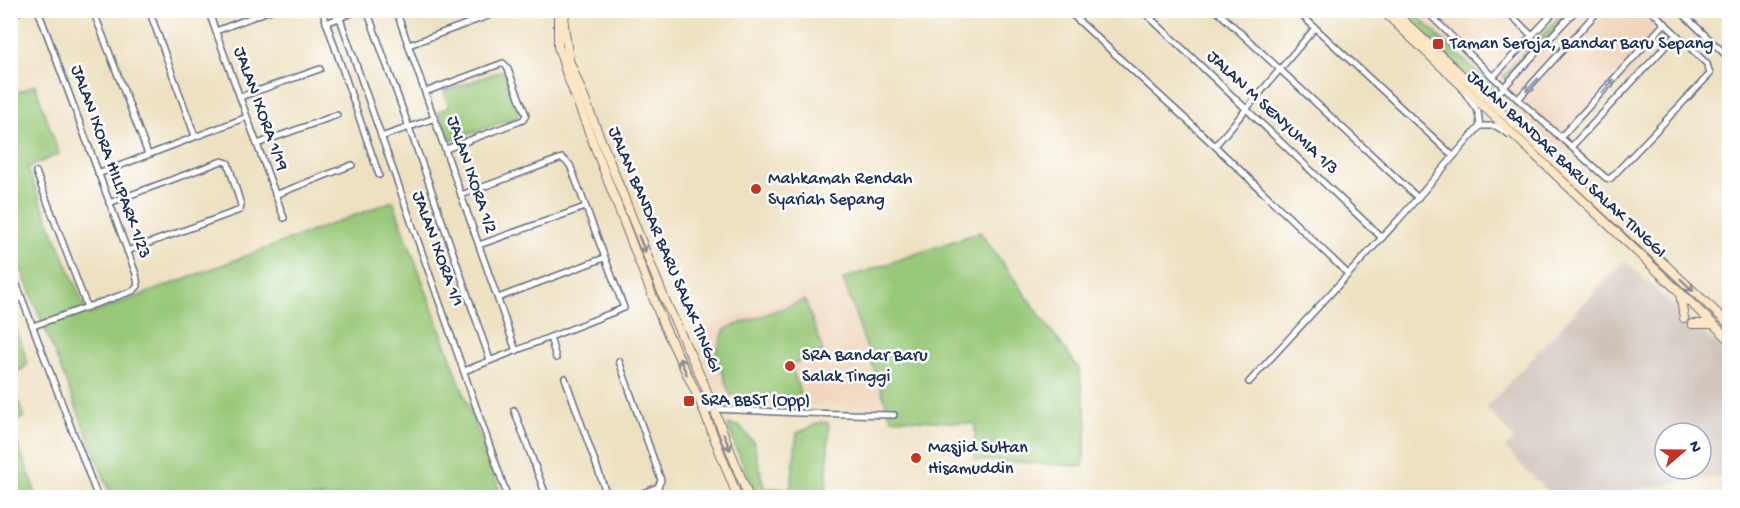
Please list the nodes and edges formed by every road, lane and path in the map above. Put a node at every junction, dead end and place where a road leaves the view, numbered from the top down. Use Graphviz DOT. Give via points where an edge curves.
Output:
graph roads {
  1 [pos="22,10"];
  2 [pos="38,10"];
  3 [pos="93,10"];
  4 [pos="149,10"];
  5 [pos="208,10"];
  6 [pos="271,10"];
  7 [pos="322,10"];
  8 [pos="337,10"];
  9 [pos="360,10"];
  10 [pos="367,10"];
  11 [pos="396,10"];
  12 [pos="504,10"];
  13 [pos="558,10"];
  14 [pos="565,10"];
  15 [pos="1067,10"];
  16 [pos="1142,10"];
  17 [pos="1216,10"];
  18 [pos="1296,10"];
  19 [pos="1382,10"];
  20 [pos="1392,10"];
  21 [pos="1425,10"];
  22 [pos="1506,10"];
  23 [pos="1556,10"];
  24 [pos="1576,10"];
  25 [pos="1599,10"];
  26 [pos="1662,10"];
  27 [pos="1679,10"];
  28 [pos="1652,12"];
  29 [pos="10,15"];
  30 [pos="339,18"];
  31 [pos="326,23"];
  32 [pos="1665,23"];
  33 [pos="1315,28"];
  34 [pos="216,31"];
  35 [pos="1676,34"];
  36 [pos="1532,36"];
  37 [pos="409,45"];
  38 [pos="1730,59"];
  39 [pos="320,69"];
  40 [pos="1280,70"];
  41 [pos="1493,77"];
  42 [pos="1459,83"];
  43 [pos="1504,87"];
  44 [pos="425,92"];
  45 [pos="240,97"];
  46 [pos="1518,99"];
  47 [pos="1488,105"];
  48 [pos="1246,109"];
  49 [pos="337,115"];
  50 [pos="247,117"];
  51 [pos="435,118"];
  52 [pos="1480,126"];
  53 [pos="409,127"];
  54 [pos="195,136"];
  55 [pos="381,137"];
  56 [pos="1561,137"];
  57 [pos="257,144"];
  58 [pos="1523,144"];
  59 [pos="1215,146"];
  60 [pos="1572,146"];
  61 [pos="446,149"];
  62 [pos="148,154"];
  63 [pos="1453,156"];
  64 [pos="352,165"];
  65 [pos="36,172"];
  66 [pos="98,174"];
  67 [pos="380,175"];
  68 [pos="275,195"];
  69 [pos="461,195"];
  70 [pos="1418,198"];
  71 [pos="109,203"];
  72 [pos="585,207"];
  73 [pos="284,218"];
  74 [pos="1382,237"];
  75 [pos="480,245"];
  76 [pos="127,251"];
  77 [pos="604,258"];
  78 [pos="10,267"];
  79 [pos="1348,274"];
  80 [pos="1680,293"];
  81 [pos="498,298"];
  82 [pos="87,307"];
  83 [pos="1684,318"];
  84 [pos="1692,324"];
  85 [pos="1713,324"];
  86 [pos="1730,325"];
  87 [pos="33,326"];
  88 [pos="550,337"];
  89 [pos="1730,340"];
  90 [pos="516,351"];
  91 [pos="556,358"];
  92 [pos="490,360"];
  93 [pos="619,361"];
  94 [pos="464,370"];
  95 [pos="565,378"];
  96 [pos="1249,382"];
  97 [pos="714,409"];
  98 [pos="514,410"];
  99 [pos="704,413"];
  100 [pos="894,415"];
  101 [pos="98,498"];
  102 [pos="508,498"];
  103 [pos="547,498"];
  104 [pos="608,498"];
  105 [pos="630,498"];
  106 [pos="738,498"];
  107 [pos="749,498"];
  1 -- 29 [label="street"];
  2 -- 66 [label="street, JALAN IXORA HILLPARK 1/23"];
  3 -- 62 [label="street"];
  4 -- 54 [label="street"];
  5 -- 34 [label="street, JALAN IXORA 1/19"];
  6 -- 34 [label="street"];
  7 -- 31 [label="street"];
  8 -- 30 [label="street, JALAN IXORA 1/1"];
  9 -- 30 [label="street"];
  10 -- 53 [label="street"];
  11 -- 37 [label="street, JALAN IXORA 1/2"];
  12 -- 37 [label="street"];
  99 -- 13 [label="main road, JALAN BANDAR BARU SALAK TINGGI, one-way" via="664,326 567,75 558,46"];
  14 -- 97 [label="main road, JALAN BANDAR BARU SALAK TINGGI, one-way" via="569,60 664,300"];
  15 -- 59 [label="street"];
  16 -- 48 [label="street, JALAN M SENYUMIA 1/3"];
  17 -- 40 [label="street"];
  18 -- 33 [label="street"];
  19 -- 42 [label="main road, JALAN BANDAR BARU SALAK TINGGI"];
  20 -- 47 [label="main road, JALAN BANDAR BARU SALAK TINGGI"];
  21 -- 41 [label="street"];
  22 -- 36 [label="street"];
  23 -- 36 [label="street"];
  24 -- 43 [label="street"];
  25 -- 46 [label="street, one-way"];
  26 -- 28 [label="street"];
  27 -- 38 [label="street"];
  28 -- 32 [label="street"];
  30 -- 31 [label="street"];
  30 -- 55 [label="street, JALAN IXORA 1/1"];
  31 -- 67 [label="street"];
  32 -- 35 [label="street"];
  56 -- 32 [label="street, one-way"];
  33 -- 40 [label="street"];
  33 -- 63 [label="street"];
  34 -- 45 [label="street, JALAN IXORA 1/19"];
  35 -- 60 [label="street"];
  35 -- 60 [label="street" via="1707,64 1710,74 1613,178 1606,178"];
  36 -- 41 [label="street"];
  37 -- 44 [label="street, JALAN IXORA 1/2"];
  39 -- 45 [label="street"];
  40 -- 48 [label="street"];
  40 -- 70 [label="street"];
  41 -- 43 [label="street"];
  42 -- 47 [label="main road, JALAN BANDAR BARU SALAK TINGGI"];
  42 -- 52 [label="street" via="1478,112"];
  43 -- 46 [label="street"];
  43 -- 47 [label="street"];
  44 -- 51 [label="street, JALAN IXORA 1/2"];
  44 -- 61 [label="street" via="503,63 526,115 523,120"];
  45 -- 50 [label="street, JALAN IXORA 1/19"];
  46 -- 56 [label="street"];
  47 -- 58 [label="main road, JALAN BANDAR BARU SALAK TINGGI"];
  47 -- 86 [label="main road, JALAN BANDAR BARU SALAK TINGGI, one-way"];
  48 -- 59 [label="street"];
  48 -- 74 [label="street, JALAN M SENYUMIA 1/3"];
  49 -- 57 [label="street"];
  50 -- 54 [label="street"];
  50 -- 57 [label="street, JALAN IXORA 1/19"];
  51 -- 53 [label="street"];
  51 -- 61 [label="street, JALAN IXORA 1/2"];
  52 -- 58 [label="street" via="1496,126"];
  52 -- 63 [label="street"];
  53 -- 55 [label="street"];
  53 -- 92 [label="street"];
  54 -- 62 [label="street"];
  55 -- 94 [label="street, JALAN IXORA 1/1"];
  56 -- 60 [label="street"];
  57 -- 68 [label="street, JALAN IXORA 1/19"];
  58 -- 80 [label="main road, JALAN BANDAR BARU SALAK TINGGI"];
  59 -- 79 [label="street"];
  61 -- 69 [label="street, JALAN IXORA 1/2"];
  62 -- 66 [label="street"];
  63 -- 70 [label="street"];
  64 -- 68 [label="street"];
  65 -- 82 [label="street"];
  66 -- 71 [label="street, JALAN IXORA HILLPARK 1/23"];
  68 -- 73 [label="street, JALAN IXORA 1/19"];
  69 -- 72 [label="street" via="562,158 570,165"];
  69 -- 75 [label="street, JALAN IXORA 1/2"];
  70 -- 74 [label="street"];
  71 -- 76 [label="street, JALAN IXORA HILLPARK 1/23"];
  71 -- 76 [label="street" via="222,161 228,163 240,210"];
  72 -- 75 [label="street"];
  72 -- 77 [label="street"];
  74 -- 79 [label="street"];
  75 -- 81 [label="street, JALAN IXORA 1/2"];
  76 -- 82 [label="street, JALAN IXORA HILLPARK 1/23" via="138,280 136,289"];
  77 -- 81 [label="street"];
  77 -- 88 [label="street" via="624,308"];
  78 -- 87 [label="street"];
  79 -- 96 [label="street"];
  80 -- 83 [label="main road"];
  80 -- 85 [label="main road, JALAN BANDAR BARU SALAK TINGGI"];
  81 -- 90 [label="street, JALAN IXORA 1/2"];
  82 -- 87 [label="street, JALAN IXORA HILLPARK 1/23"];
  84 -- 85 [label="main road"];
  85 -- 89 [label="main road, JALAN BANDAR BARU SALAK TINGGI"];
  87 -- 101 [label="street"];
  88 -- 90 [label="street"];
  88 -- 91 [label="street"];
  90 -- 92 [label="street"];
  92 -- 94 [label="street"];
  93 -- 105 [label="street" via="661,480 658,487"];
  94 -- 102 [label="street, JALAN IXORA 1/1"];
  95 -- 104 [label="street"];
  97 -- 99 [label="street"];
  97 -- 100 [label="street"];
  97 -- 107 [label="main road, JALAN BANDAR BARU SALAK TINGGI, one-way"];
  98 -- 103 [label="street"];
  99 -- 106 [label="main road, JALAN BANDAR BARU SALAK TINGGI"];
}
